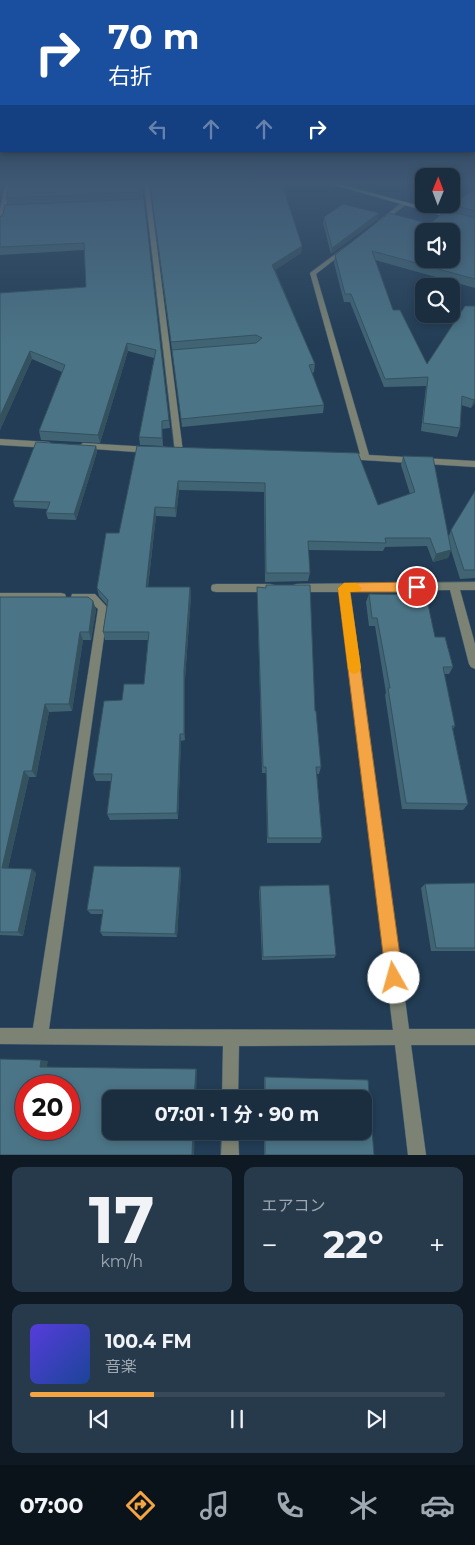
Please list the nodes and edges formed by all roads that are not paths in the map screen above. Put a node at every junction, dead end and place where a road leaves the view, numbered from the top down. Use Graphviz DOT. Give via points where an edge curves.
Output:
graph roads {
  1 [pos="153,238"];
  2 [pos="351,244"];
  3 [pos="178,353"];
  4 [pos="168,354"];
  5 [pos="0,442"];
  6 [pos="60,445"];
  7 [pos="70,446"];
  8 [pos="159,450"];
  9 [pos="169,451"];
  10 [pos="179,452"];
  11 [pos="188,452"];
  12 [pos="336,456"];
  13 [pos="365,457"];
  14 [pos="475,464"];
  15 [pos="475,586"];
  16 [pos="454,587"];
  17 [pos="216,588"];
  18 [pos="344,588"];
  19 [pos="0,597"];
  20 [pos="475,664"];
  21 [pos="0,1036"];
  22 [pos="40,1036"];
  23 [pos="402,1037"];
  24 [pos="475,1037"];
  25 [pos="231,1038"];
  26 [pos="230,1090"];
  27 [pos="230,1140"];
  28 [pos="230,1155"];
  29 [pos="417,1155"];
  1 -- 4 [label="lane"];
  2 -- 13 [label="lane" via="313,273"];
  3 -- 4 [label="lane"];
  4 -- 10 [label="lane"];
  5 -- 6 [label="lane"];
  7 -- 8 [label="lane"];
  9 -- 10 [label="lane"];
  10 -- 11 [label="lane"];
  12 -- 13 [label="lane"];
  13 -- 14 [label="lane"];
  15 -- 16 [label="lane"];
  16 -- 18 [label="lane"];
  16 -- 20 [label="lane"];
  17 -- 18 [label="lane"];
  18 -- 23 [label="lane"];
  19 -- 22 [label="lane" via="92,597 103,608"];
  21 -- 22 [label="lane"];
  22 -- 25 [label="lane"];
  23 -- 24 [label="lane"];
  23 -- 25 [label="lane"];
  23 -- 29 [label="lane"];
  25 -- 26 [label="lane"];
  27 -- 28 [label="lane"];
}
